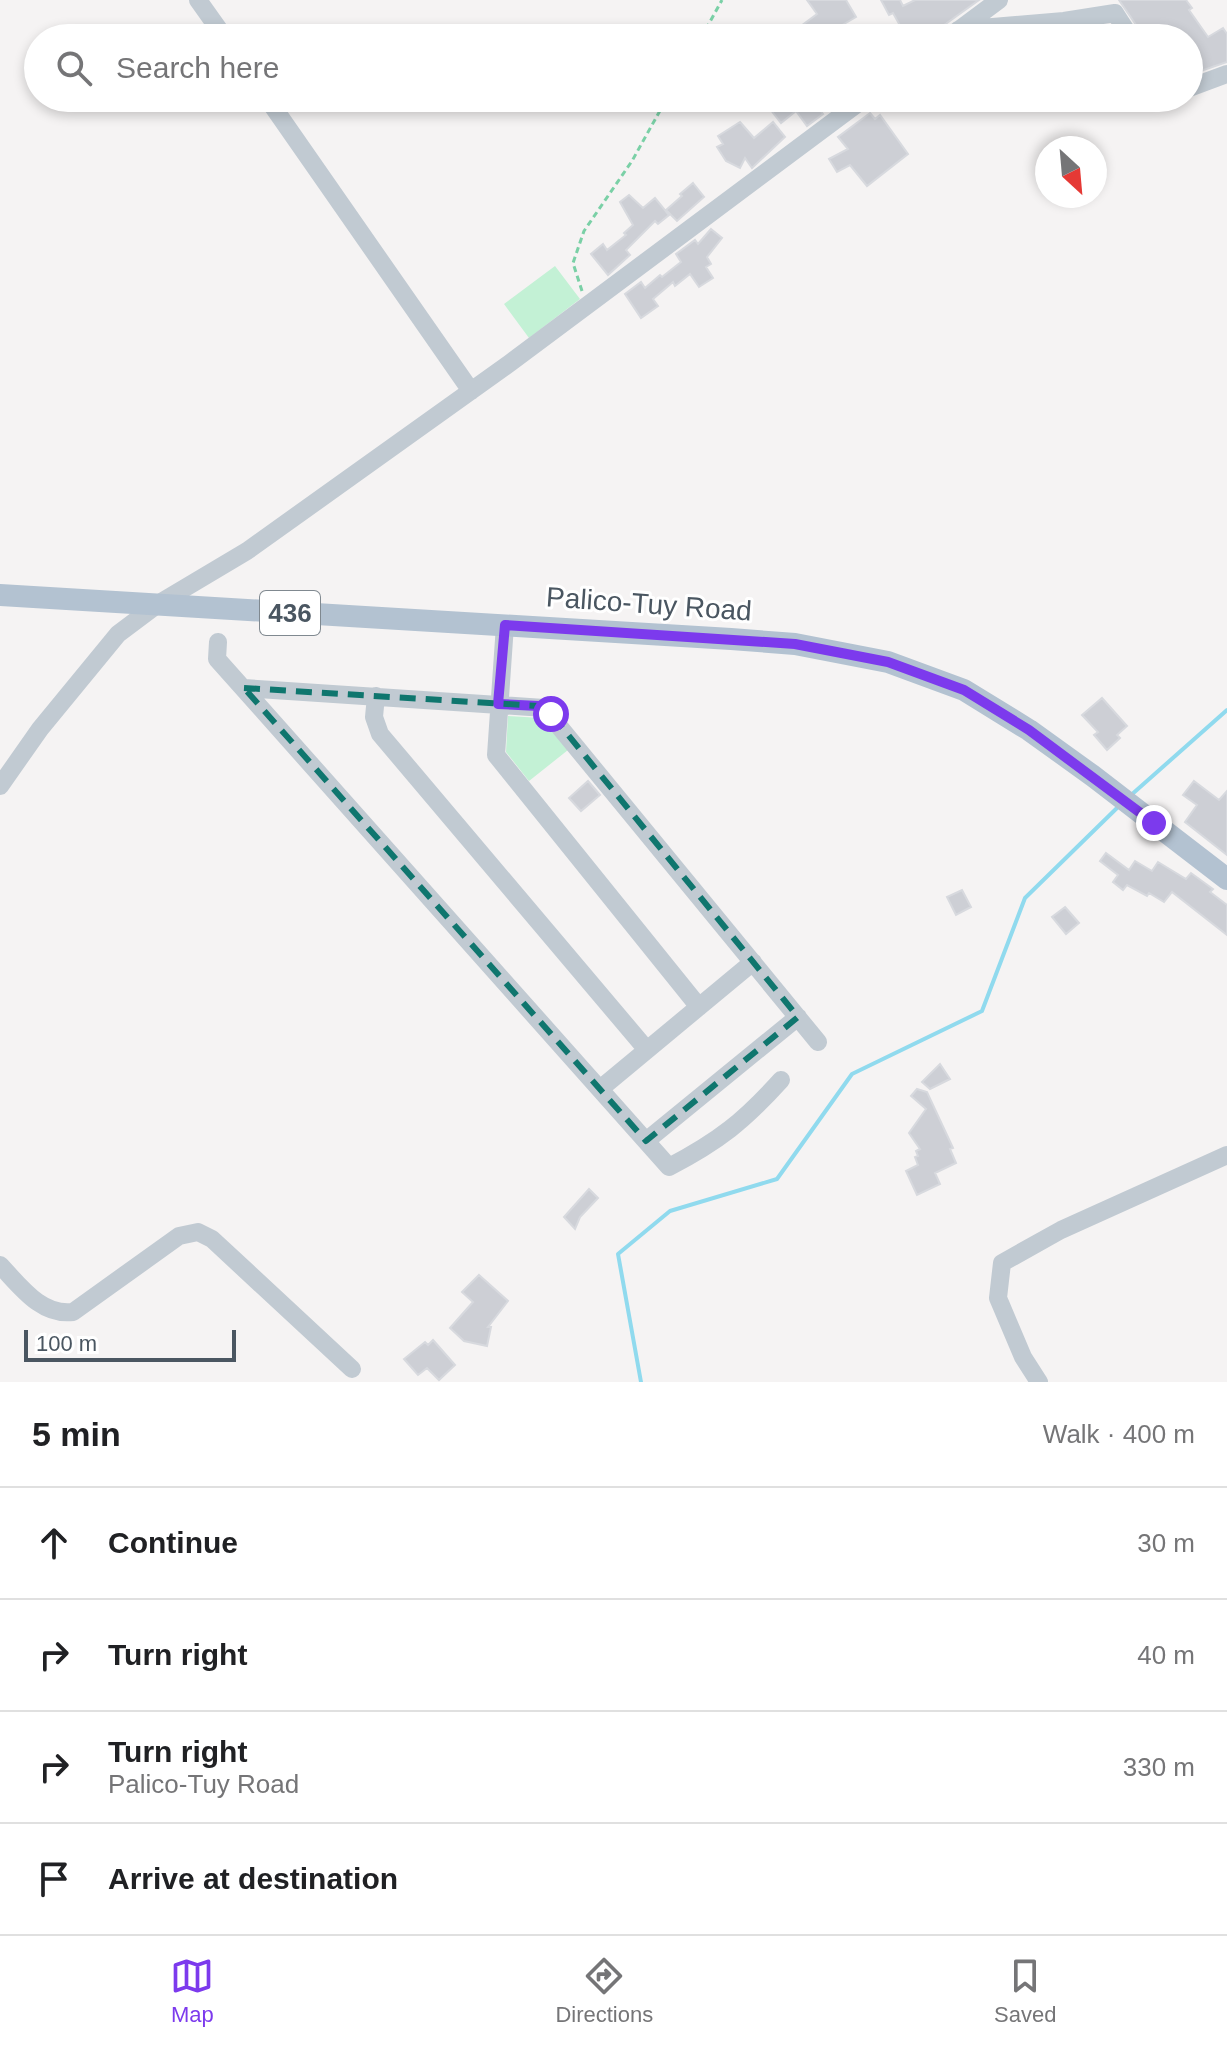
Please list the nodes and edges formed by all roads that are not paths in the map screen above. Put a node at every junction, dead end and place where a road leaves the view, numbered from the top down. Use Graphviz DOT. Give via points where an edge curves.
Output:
graph roads {
  1 [pos="198,0"];
  2 [pos="999,0"];
  3 [pos="215,24"];
  4 [pos="967,24"];
  5 [pos="1038,24"];
  6 [pos="1122,24"];
  7 [pos="1227,74"];
  8 [pos="1203,83"];
  9 [pos="277,112"];
  10 [pos="846,112"];
  11 [pos="471,391"];
  12 [pos="0,595"];
  13 [pos="158,604"];
  14 [pos="505,625"];
  15 [pos="218,642"];
  16 [pos="244,688"];
  17 [pos="376,696"];
  18 [pos="498,704"];
  19 [pos="0,786"];
  20 [pos="1227,879"];
  21 [pos="753,962"];
  22 [pos="699,1007"];
  23 [pos="798,1017"];
  24 [pos="818,1042"];
  25 [pos="647,1050"];
  26 [pos="781,1080"];
  27 [pos="600,1089"];
  28 [pos="646,1141"];
  29 [pos="1227,1155"];
  30 [pos="0,1265"];
  31 [pos="352,1369"];
  32 [pos="1039,1382"];
  1 -- 3 [label="street"];
  2 -- 4 [label="street"];
  5 -- 6 [label="street" via="1115,13"];
  7 -- 8 [label="street"];
  9 -- 11 [label="street"];
  10 -- 11 [label="street"];
  11 -- 13 [label="street" via="247,551"];
  12 -- 13 [label="main road, Palico-Tuy Road / 436"];
  13 -- 14 [label="main road, Palico-Tuy Road / 436"];
  13 -- 19 [label="street" via="118,634"];
  14 -- 18 [label="street"];
  14 -- 20 [label="main road, Palico-Tuy Road / 436" via="795,644 888,662 964,690 1029,730"];
  15 -- 16 [label="street" via="217,659"];
  16 -- 17 [label="street"];
  16 -- 27 [label="street"];
  17 -- 18 [label="street"];
  17 -- 25 [label="street" via="374,717 380,734"];
  18 -- 21 [label="street" via="539,706 551,714"];
  18 -- 22 [label="street" via="495,745 501,764"];
  21 -- 22 [label="street"];
  21 -- 23 [label="street"];
  22 -- 25 [label="street"];
  23 -- 24 [label="street"];
  23 -- 28 [label="street"];
  25 -- 27 [label="street"];
  26 -- 28 [label="street" via="732,1130 669,1167"];
  27 -- 28 [label="street"];
  29 -- 32 [label="street" via="1061,1230 1002,1263 998,1298"];
  30 -- 31 [label="street" via="35,1302 58,1314 73,1312 179,1236 198,1232 212,1239"];
}
